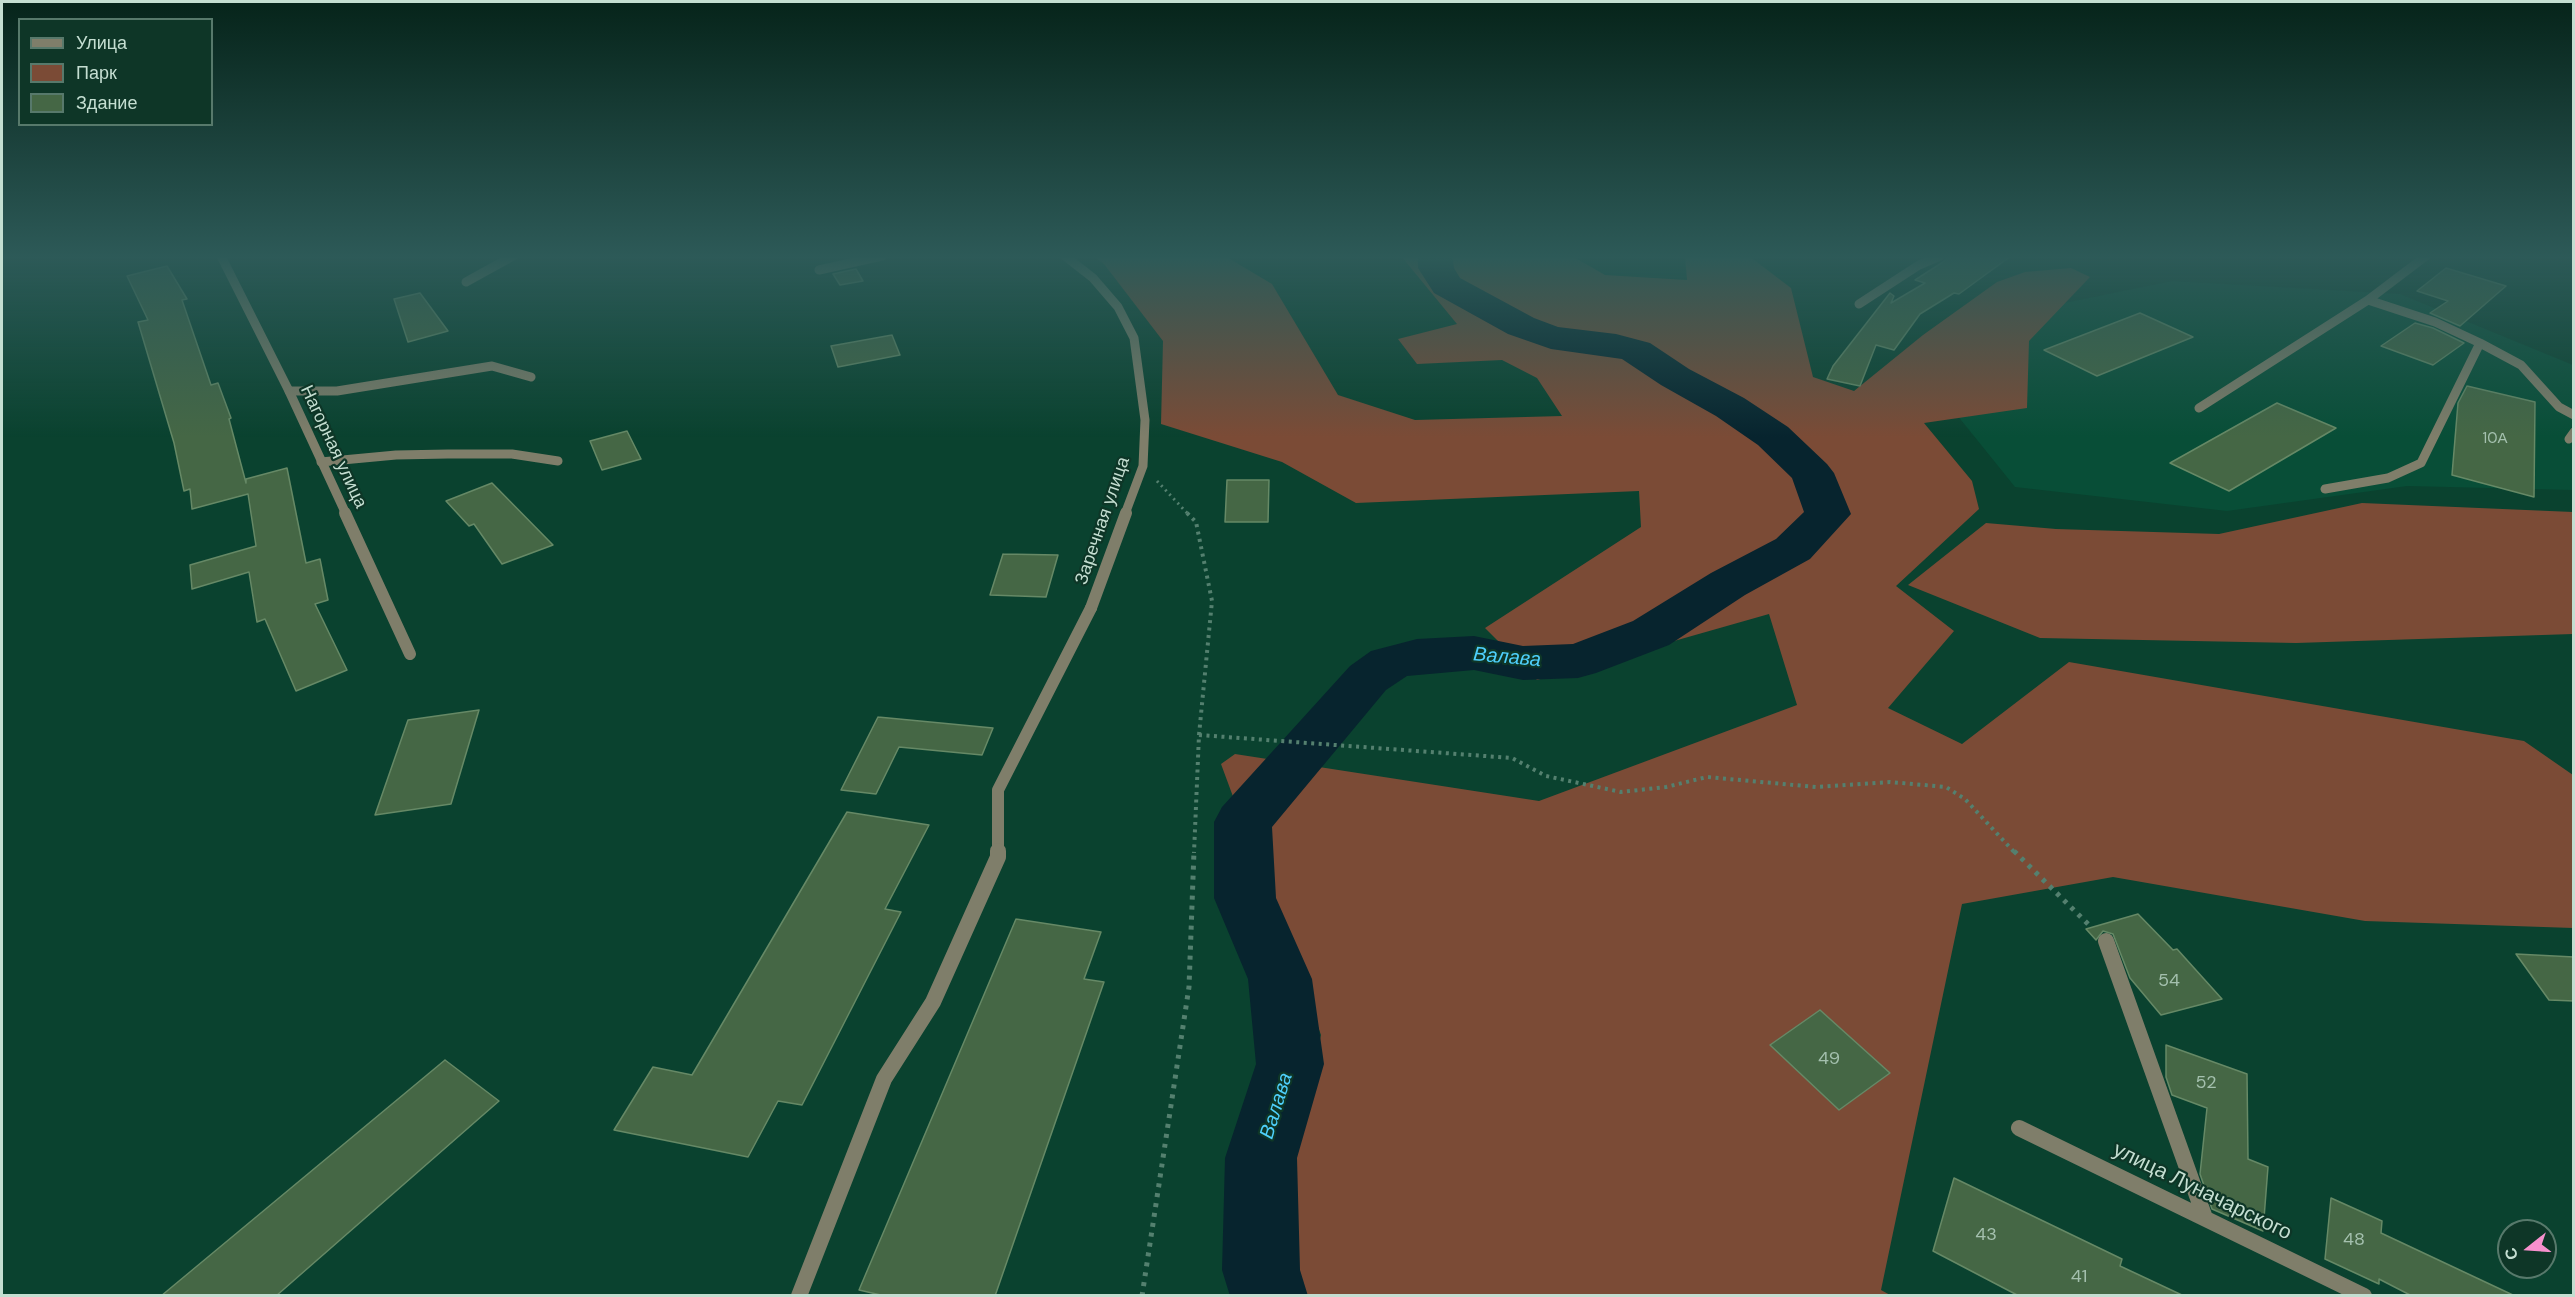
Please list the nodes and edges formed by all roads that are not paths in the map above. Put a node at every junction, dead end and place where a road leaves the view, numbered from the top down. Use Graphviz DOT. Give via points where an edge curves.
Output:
graph roads {
  1 [pos="252,317"];
  2 [pos="1123,317"];
  3 [pos="2342,317"];
  4 [pos="2418,317"];
  5 [pos="2480,343"];
  6 [pos="531,377"];
  7 [pos="289,391"];
  8 [pos="2199,408"];
  9 [pos="2574,415"];
  10 [pos="558,461"];
  11 [pos="321,462"];
  12 [pos="2325,489"];
  13 [pos="410,654"];
  14 [pos="2106,941"];
  15 [pos="2019,1128"];
  16 [pos="2205,1218"];
  17 [pos="799,1296"];
  18 [pos="2364,1296"];
  1 -- 7 [label="street, Нагорная улица"];
  2 -- 17 [label="street, Заречная улица" via="1134,338 1145,420 1143,466 1090,609 998,790 998,857 933,1002 884,1079"];
  3 -- 8 [label="street"];
  4 -- 5 [label="street"];
  5 -- 9 [label="street" via="2521,365 2559,407"];
  5 -- 12 [label="street" via="2421,463 2388,478"];
  6 -- 7 [label="street" via="492,366 337,391"];
  7 -- 11 [label="street, Нагорная улица"];
  10 -- 11 [label="street" via="512,454 396,454"];
  11 -- 13 [label="street, Нагорная улица"];
  14 -- 16 [label="street"];
  15 -- 16 [label="street, улица Луначарского"];
  16 -- 18 [label="street, улица Луначарского"];
}
